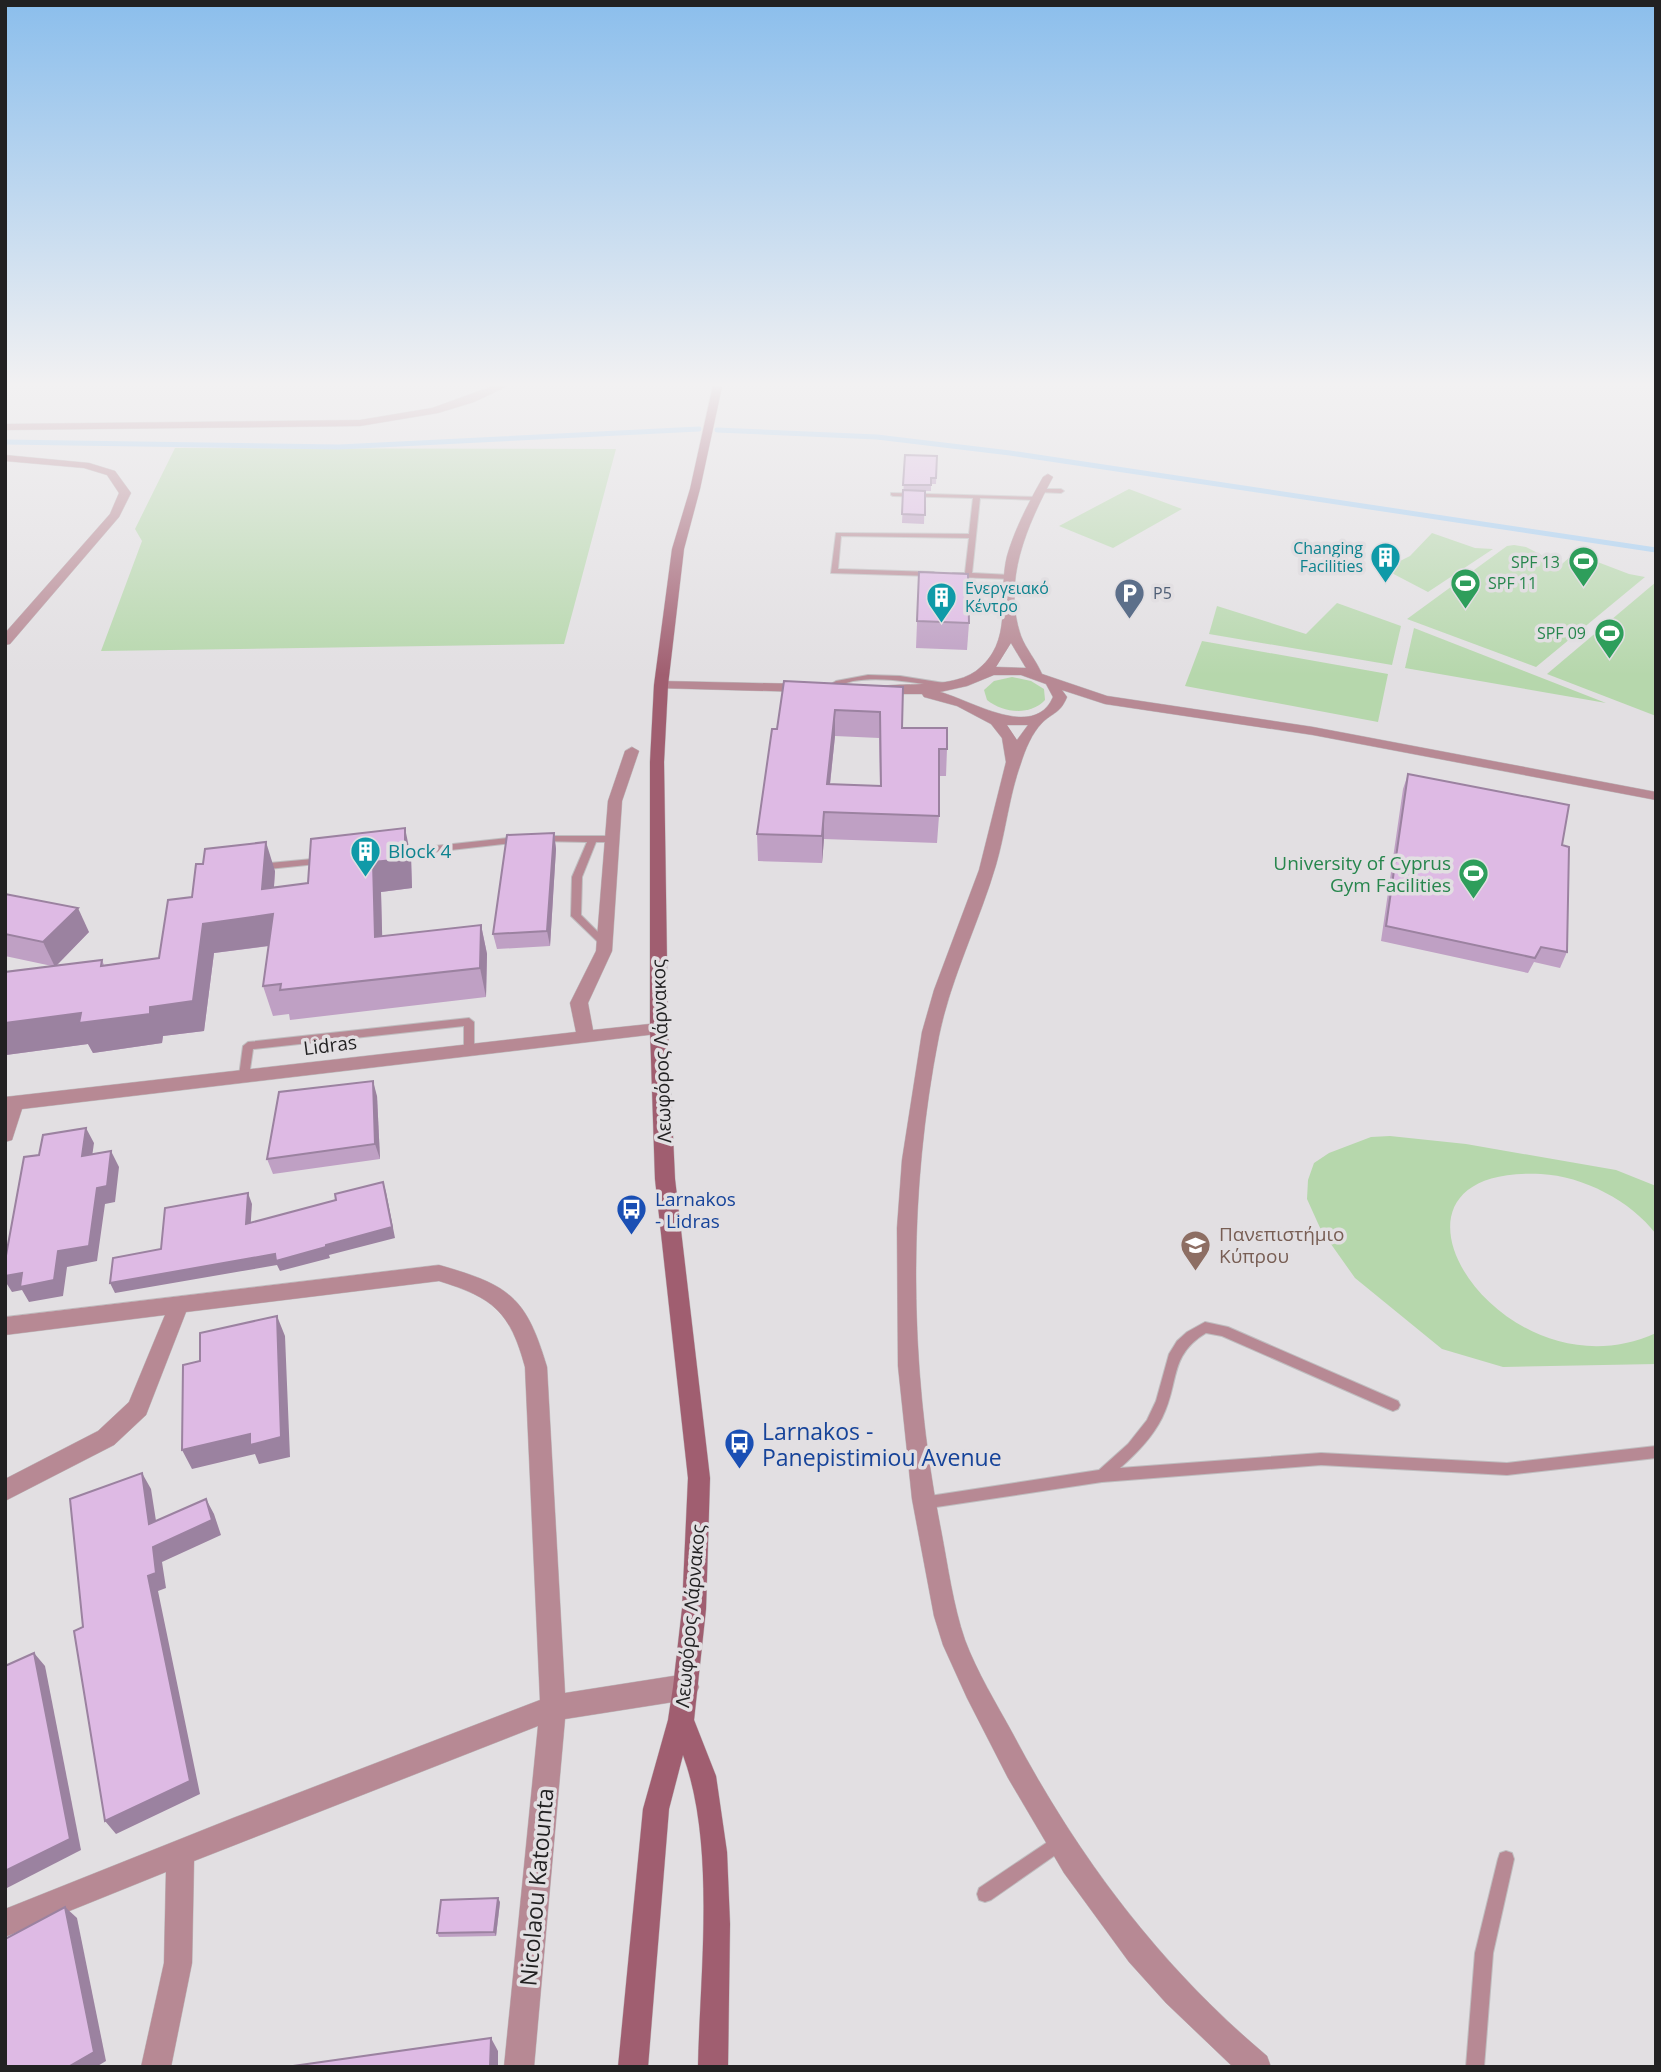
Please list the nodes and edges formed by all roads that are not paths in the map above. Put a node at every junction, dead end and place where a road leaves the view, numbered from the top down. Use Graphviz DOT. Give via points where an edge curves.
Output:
graph roads {
  1 [pos="117,482"];
  2 [pos="697,482"];
  3 [pos="1045,482"];
  4 [pos="1061,491"];
  5 [pos="893,494"];
  6 [pos="1038,495"];
  7 [pos="977,496"];
  8 [pos="973,536"];
  9 [pos="968,576"];
  10 [pos="1010,577"];
  11 [pos="1010,622"];
  12 [pos="5,641"];
  13 [pos="1036,675"];
  14 [pos="976,678"];
  15 [pos="1052,683"];
  16 [pos="661,685"];
  17 [pos="949,686"];
  18 [pos="827,689"];
  19 [pos="891,690"];
  20 [pos="1147,706"];
  21 [pos="980,713"];
  22 [pos="1046,714"];
  23 [pos="632,751"];
  24 [pos="1013,765"];
  25 [pos="1656,796"];
  26 [pos="593,839"];
  27 [pos="612,839"];
  28 [pos="384,855"];
  29 [pos="330,860"];
  30 [pos="251,868"];
  31 [pos="604,943"];
  32 [pos="659,1029"];
  33 [pos="586,1037"];
  34 [pos="469,1050"];
  35 [pos="244,1076"];
  36 [pos="10,1104"];
  37 [pos="5,1135"];
  38 [pos="179,1305"];
  39 [pos="5,1326"];
  40 [pos="1392,1405"];
  41 [pos="1656,1452"];
  42 [pos="1102,1476"];
  43 [pos="5,1491"];
  44 [pos="923,1503"];
  45 [pos="686,1688"];
  46 [pos="553,1708"];
  47 [pos="681,1720"];
  48 [pos="1058,1843"];
  49 [pos="180,1854"];
  50 [pos="1506,1859"];
  51 [pos="985,1894"];
  52 [pos="5,1923"];
  53 [pos="156,2067"];
  54 [pos="519,2067"];
  55 [pos="632,2067"];
  56 [pos="713,2067"];
  57 [pos="1256,2067"];
  58 [pos="1475,2067"];
  1 -- 12 [label="street" via="125,493 115,515"];
  2 -- 16 [label="main road, Λεωφόρος Λάρνακος" via="678,549"];
  3 -- 6 [label="street"];
  4 -- 6 [label="lane"];
  5 -- 7 [label="lane"];
  6 -- 7 [label="lane"];
  6 -- 10 [label="street" via="1019,534"];
  7 -- 8 [label="lane"];
  8 -- 9 [label="lane"];
  8 -- 9 [label="lane" via="838,534 834,571"];
  9 -- 10 [label="lane"];
  10 -- 11 [label="street"];
  11 -- 13 [label="street"];
  11 -- 14 [label="street" via="999,659"];
  13 -- 14 [label="street" via="1007,670"];
  13 -- 15 [label="street"];
  14 -- 17 [label="street"];
  14 -- 21 [label="street" via="964,694"];
  15 -- 20 [label="street"];
  15 -- 22 [label="street" via="1060,697"];
  16 -- 18 [label="street"];
  16 -- 32 [label="main road, Λεωφόρος Λάρνακος" via="656,844"];
  17 -- 18 [label="lane" via="864,679 845,680"];
  17 -- 19 [label="street"];
  18 -- 19 [label="street"];
  19 -- 21 [label="street" via="954,698"];
  20 -- 22 [label="street" via="1098,704"];
  20 -- 25 [label="street" via="1313,731"];
  21 -- 22 [label="street" via="1013,722"];
  21 -- 24 [label="street" via="1000,724 1009,737"];
  22 -- 24 [label="street" via="1026,737"];
  23 -- 27 [label="street" via="615,801"];
  24 -- 44 [label="street" via="986,874 946,976 915,1115 909,1192 908,1339"];
  26 -- 27 [label="lane"];
  26 -- 28 [label="lane" via="530,839"];
  26 -- 31 [label="lane" via="577,877 576,916"];
  27 -- 31 [label="street"];
  29 -- 30 [label="lane"];
  31 -- 33 [label="street" via="579,1003"];
  32 -- 33 [label="street, Lidras"];
  32 -- 45 [label="main road, Λεωφόρος Λάρνακος" via="665,1179 699,1478"];
  33 -- 34 [label="street, Lidras"];
  34 -- 35 [label="street, Lidras"];
  34 -- 35 [label="lane" via="469,1022 247,1046"];
  35 -- 36 [label="street, Lidras"];
  36 -- 37 [label="street"];
  38 -- 39 [label="street, Nicolaou Katounta"];
  38 -- 43 [label="street" via="138,1408 106,1438"];
  38 -- 46 [label="street, Nicolaou Katounta" via="439,1273 477,1284 505,1299 527,1331 536,1367"];
  40 -- 42 [label="lane" via="1224,1331 1205,1327 1178,1345 1158,1413 1146,1434"];
  41 -- 42 [label="lane" via="1507,1469 1321,1459"];
  42 -- 44 [label="lane"];
  44 -- 48 [label="street" via="951,1633"];
  45 -- 46 [label="street"];
  45 -- 47 [label="main road, Λεωφόρος Λάρνακος"];
  46 -- 49 [label="street"];
  46 -- 54 [label="street, Nicolaou Katounta"];
  47 -- 55 [label="main road, Λεωφόρος Λάρνακος" via="656,1808"];
  47 -- 56 [label="main road, Λεωφόρος Λάρνακος" via="705,1785 710,1830"];
  48 -- 51 [label="lane"];
  48 -- 57 [label="street" via="1175,1991"];
  49 -- 52 [label="street"];
  49 -- 53 [label="street" via="178,1963"];
  50 -- 58 [label="lane" via="1483,1953"];
}
